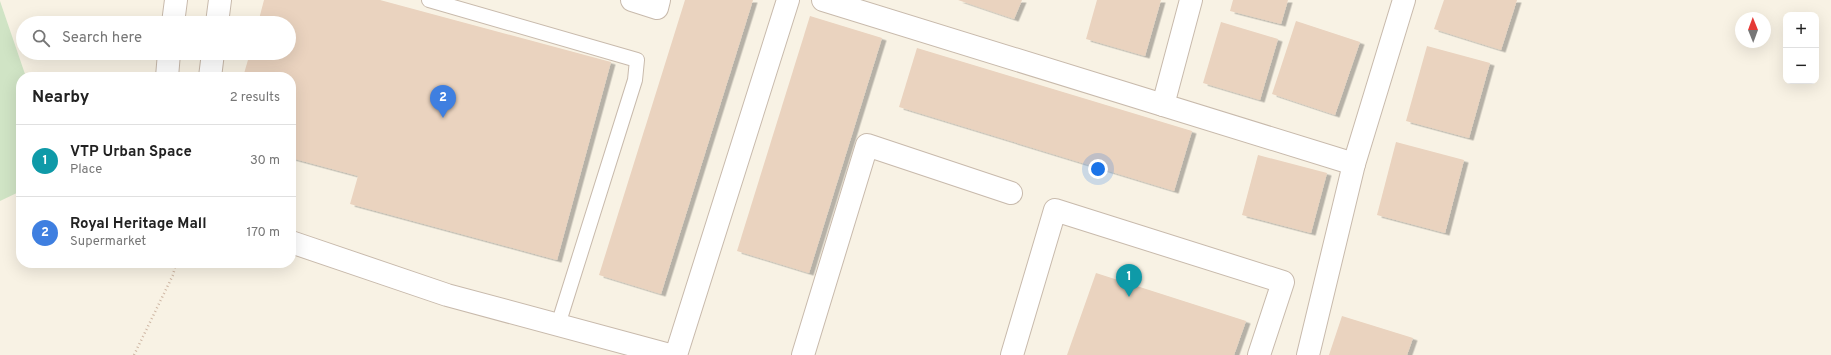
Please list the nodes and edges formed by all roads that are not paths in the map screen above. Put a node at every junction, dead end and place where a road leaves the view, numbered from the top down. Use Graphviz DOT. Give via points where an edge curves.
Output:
graph roads {
  1 [pos="176,0"];
  2 [pos="220,0"];
  3 [pos="429,0"];
  4 [pos="632,0"];
  5 [pos="660,0"];
  6 [pos="788,0"];
  7 [pos="823,0"];
  8 [pos="1191,0"];
  9 [pos="1404,0"];
  10 [pos="174,16"];
  11 [pos="218,16"];
  12 [pos="168,60"];
  13 [pos="212,60"];
  14 [pos="167,72"];
  15 [pos="211,72"];
  16 [pos="1163,105"];
  17 [pos="1354,164"];
  18 [pos="1011,193"];
  19 [pos="296,244"];
  20 [pos="558,325"];
  21 [pos="670,355"];
  22 [pos="676,355"];
  23 [pos="803,355"];
  24 [pos="1012,355"];
  25 [pos="1259,355"];
  26 [pos="1308,355"];
  1 -- 10 [label="street"];
  2 -- 11 [label="street"];
  3 -- 20 [label="lane" via="637,60 635,80"];
  4 -- 5 [label="street" via="658,8"];
  6 -- 22 [label="street"];
  7 -- 16 [label="street"];
  8 -- 16 [label="street"];
  9 -- 17 [label="street"];
  12 -- 14 [label="street"];
  13 -- 15 [label="street"];
  16 -- 17 [label="street"];
  17 -- 26 [label="street"];
  18 -- 23 [label="street" via="867,145"];
  19 -- 20 [label="street" via="447,295"];
  20 -- 21 [label="street"];
  24 -- 25 [label="street" via="1055,210 1284,282"];
}
